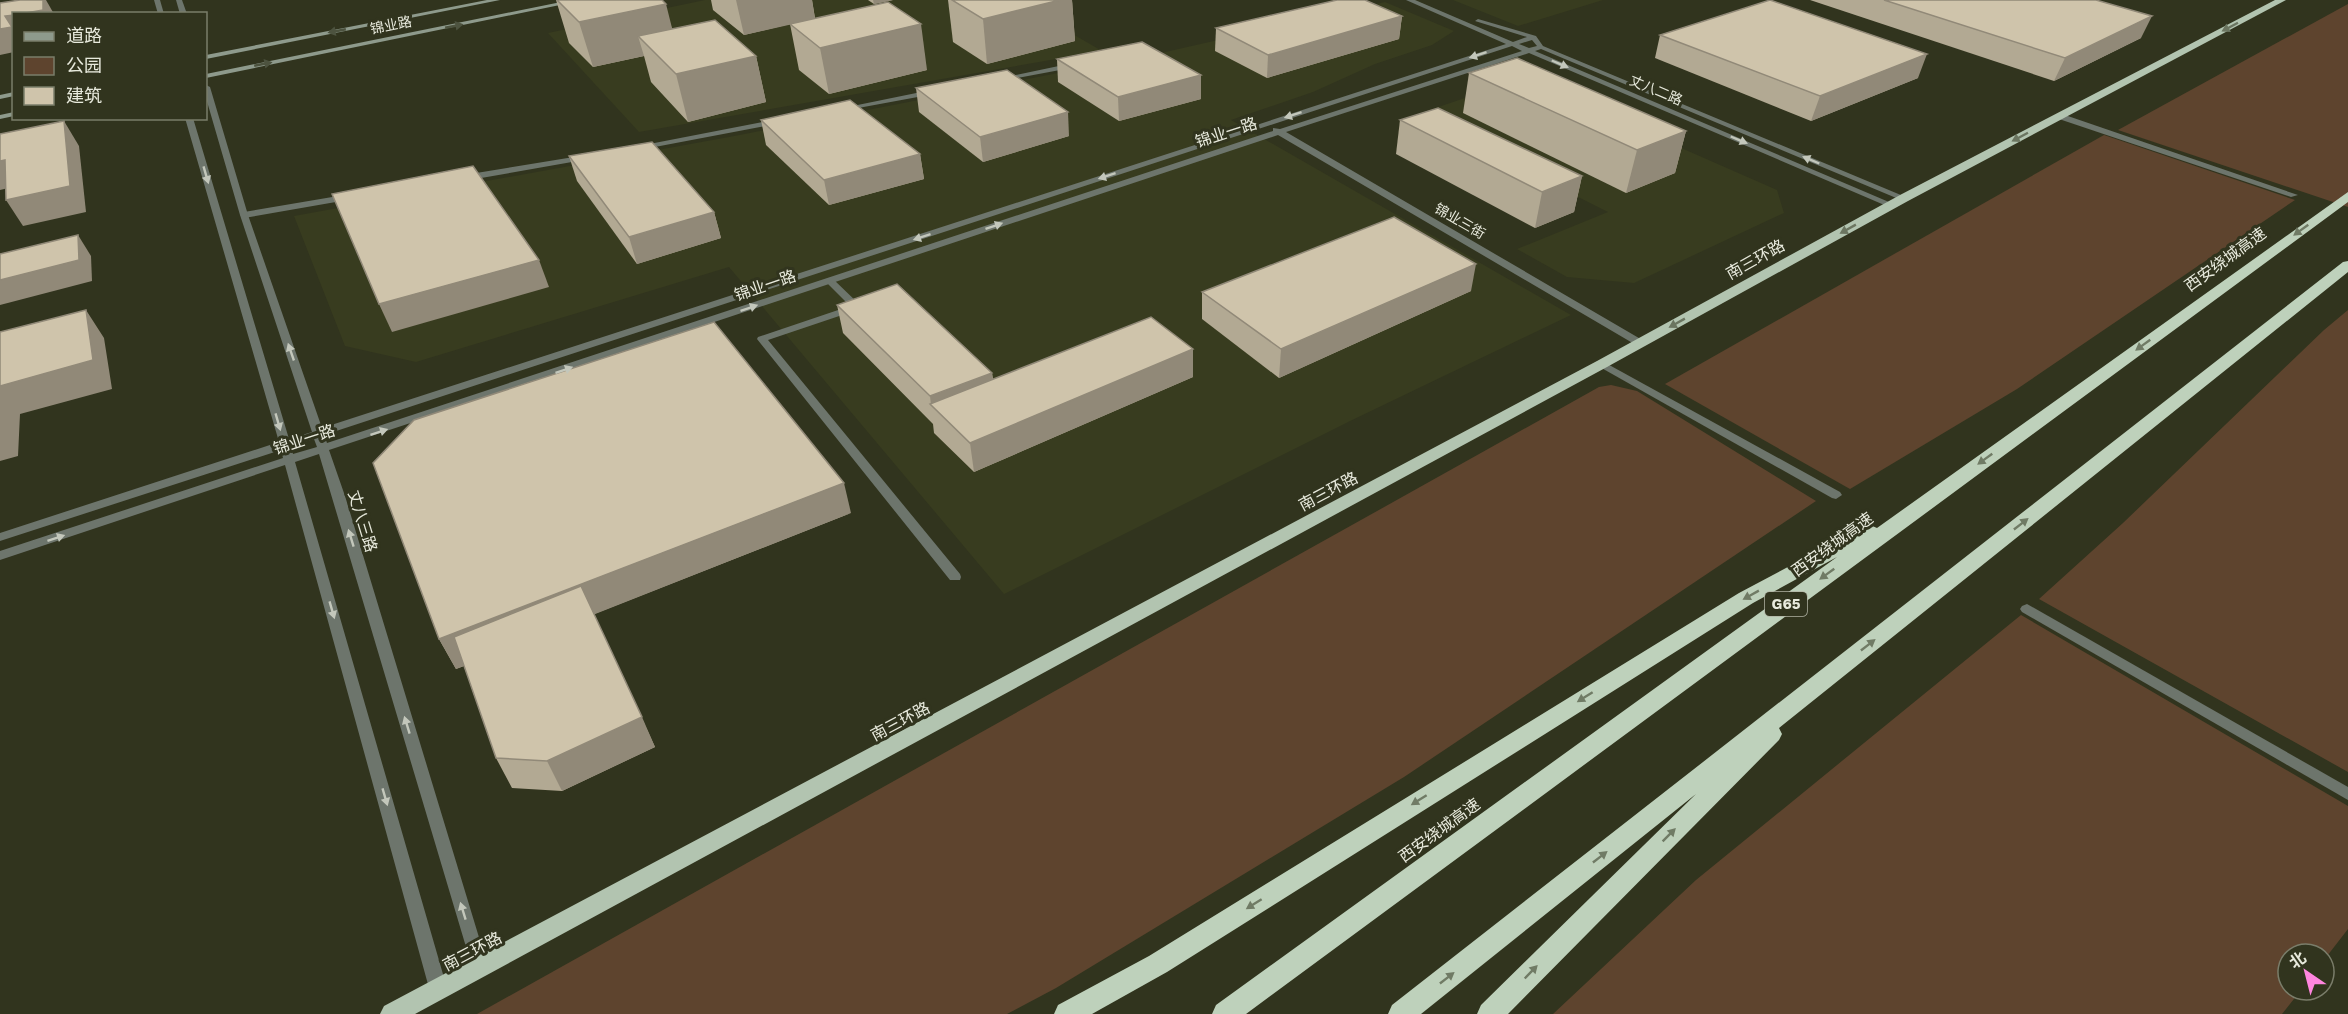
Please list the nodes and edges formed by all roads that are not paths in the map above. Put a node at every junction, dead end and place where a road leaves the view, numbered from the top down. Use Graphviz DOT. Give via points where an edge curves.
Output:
graph roads {
  1 [pos="497,0"];
  2 [pos="581,0"];
  3 [pos="1409,0"];
  4 [pos="1429,0"];
  5 [pos="2282,0"];
  6 [pos="1534,37"];
  7 [pos="1512,44"];
  8 [pos="1541,47"];
  9 [pos="1529,51"];
  10 [pos="207,57"];
  11 [pos="1085,63"];
  12 [pos="207,76"];
  13 [pos="992,80"];
  14 [pos="945,89"];
  15 [pos="207,90"];
  16 [pos="828,112"];
  17 [pos="2059,116"];
  18 [pos="793,118"];
  19 [pos="190,120"];
  20 [pos="1266,124"];
  21 [pos="1280,132"];
  22 [pos="626,150"];
  23 [pos="591,156"];
  24 [pos="453,180"];
  25 [pos="360,195"];
  26 [pos="2294,195"];
  27 [pos="2348,196"];
  28 [pos="1898,202"];
  29 [pos="244,215"];
  30 [pos="2348,266"];
  31 [pos="831,281"];
  32 [pos="1640,343"];
  33 [pos="1602,364"];
  34 [pos="318,434"];
  35 [pos="285,445"];
  36 [pos="324,450"];
  37 [pos="290,461"];
  38 [pos="1836,495"];
  39 [pos="1932,498"];
  40 [pos="0,537"];
  41 [pos="0,556"];
  42 [pos="955,577"];
  43 [pos="2027,609"];
  44 [pos="1836,670"];
  45 [pos="2348,794"];
  46 [pos="480,968"];
  47 [pos="438,988"];
  48 [pos="392,1014"];
  49 [pos="1067,1014"];
  50 [pos="1226,1014"];
  51 [pos="1401,1014"];
  52 [pos="1490,1014"];
  1 -- 10 [label="main road, 锦业路, one-way"];
  12 -- 2 [label="main road, 锦业路, one-way"];
  3 -- 7 [label="street, 丈八二路"];
  4 -- 6 [label="street" via="1491,26"];
  5 -- 17 [label="highway, 南三环路, one-way"];
  6 -- 7 [label="street, 锦业一路"];
  6 -- 8 [label="street"];
  7 -- 9 [label="street, 丈八二路"];
  7 -- 20 [label="street, 锦业一路, one-way"];
  8 -- 9 [label="street, 锦业一路"];
  28 -- 8 [label="street, 丈八二路, one-way"];
  9 -- 21 [label="street, 锦业一路"];
  9 -- 28 [label="street, 丈八二路, one-way"];
  11 -- 13 [label="street"];
  14 -- 16 [label="street"];
  15 -- 29 [label="street, 丈八三路"];
  17 -- 26 [label="street"];
  17 -- 28 [label="highway, 南三环路, one-way"];
  18 -- 22 [label="street"];
  19 -- 35 [label="street, one-way"];
  20 -- 21 [label="street, 锦业三街"];
  20 -- 34 [label="street, 锦业一路, one-way"];
  31 -- 21 [label="street, 锦业一路, one-way"];
  21 -- 32 [label="street, 锦业三街"];
  23 -- 24 [label="street"];
  25 -- 29 [label="street"];
  27 -- 39 [label="highway, 西安绕城高速 / G65, one-way"];
  28 -- 32 [label="highway, 南三环路, one-way"];
  34 -- 29 [label="street, 丈八三路, one-way"];
  44 -- 30 [label="highway, one-way"];
  36 -- 31 [label="street, 锦业一路, one-way"];
  31 -- 42 [label="street" via="857,307 762,339"];
  32 -- 33 [label="highway, 南三环路"];
  33 -- 38 [label="street"];
  33 -- 46 [label="highway, 南三环路"];
  34 -- 35 [label="street, 锦业一路"];
  34 -- 36 [label="street, 丈八三路"];
  35 -- 37 [label="street"];
  35 -- 40 [label="street, 锦业一路"];
  36 -- 37 [label="street, 锦业一路"];
  46 -- 36 [label="street, 丈八三路, one-way"];
  41 -- 37 [label="street, 锦业一路, one-way"];
  37 -- 47 [label="street, one-way"];
  39 -- 49 [label="highway, one-way" via="1746,598 1158,964"];
  39 -- 50 [label="highway, 西安绕城高速 / G65, one-way"];
  43 -- 45 [label="street"];
  51 -- 44 [label="highway, one-way"];
  52 -- 44 [label="highway, one-way"];
  46 -- 47 [label="highway, 南三环路"];
  47 -- 48 [label="highway, 南三环路"];
}
